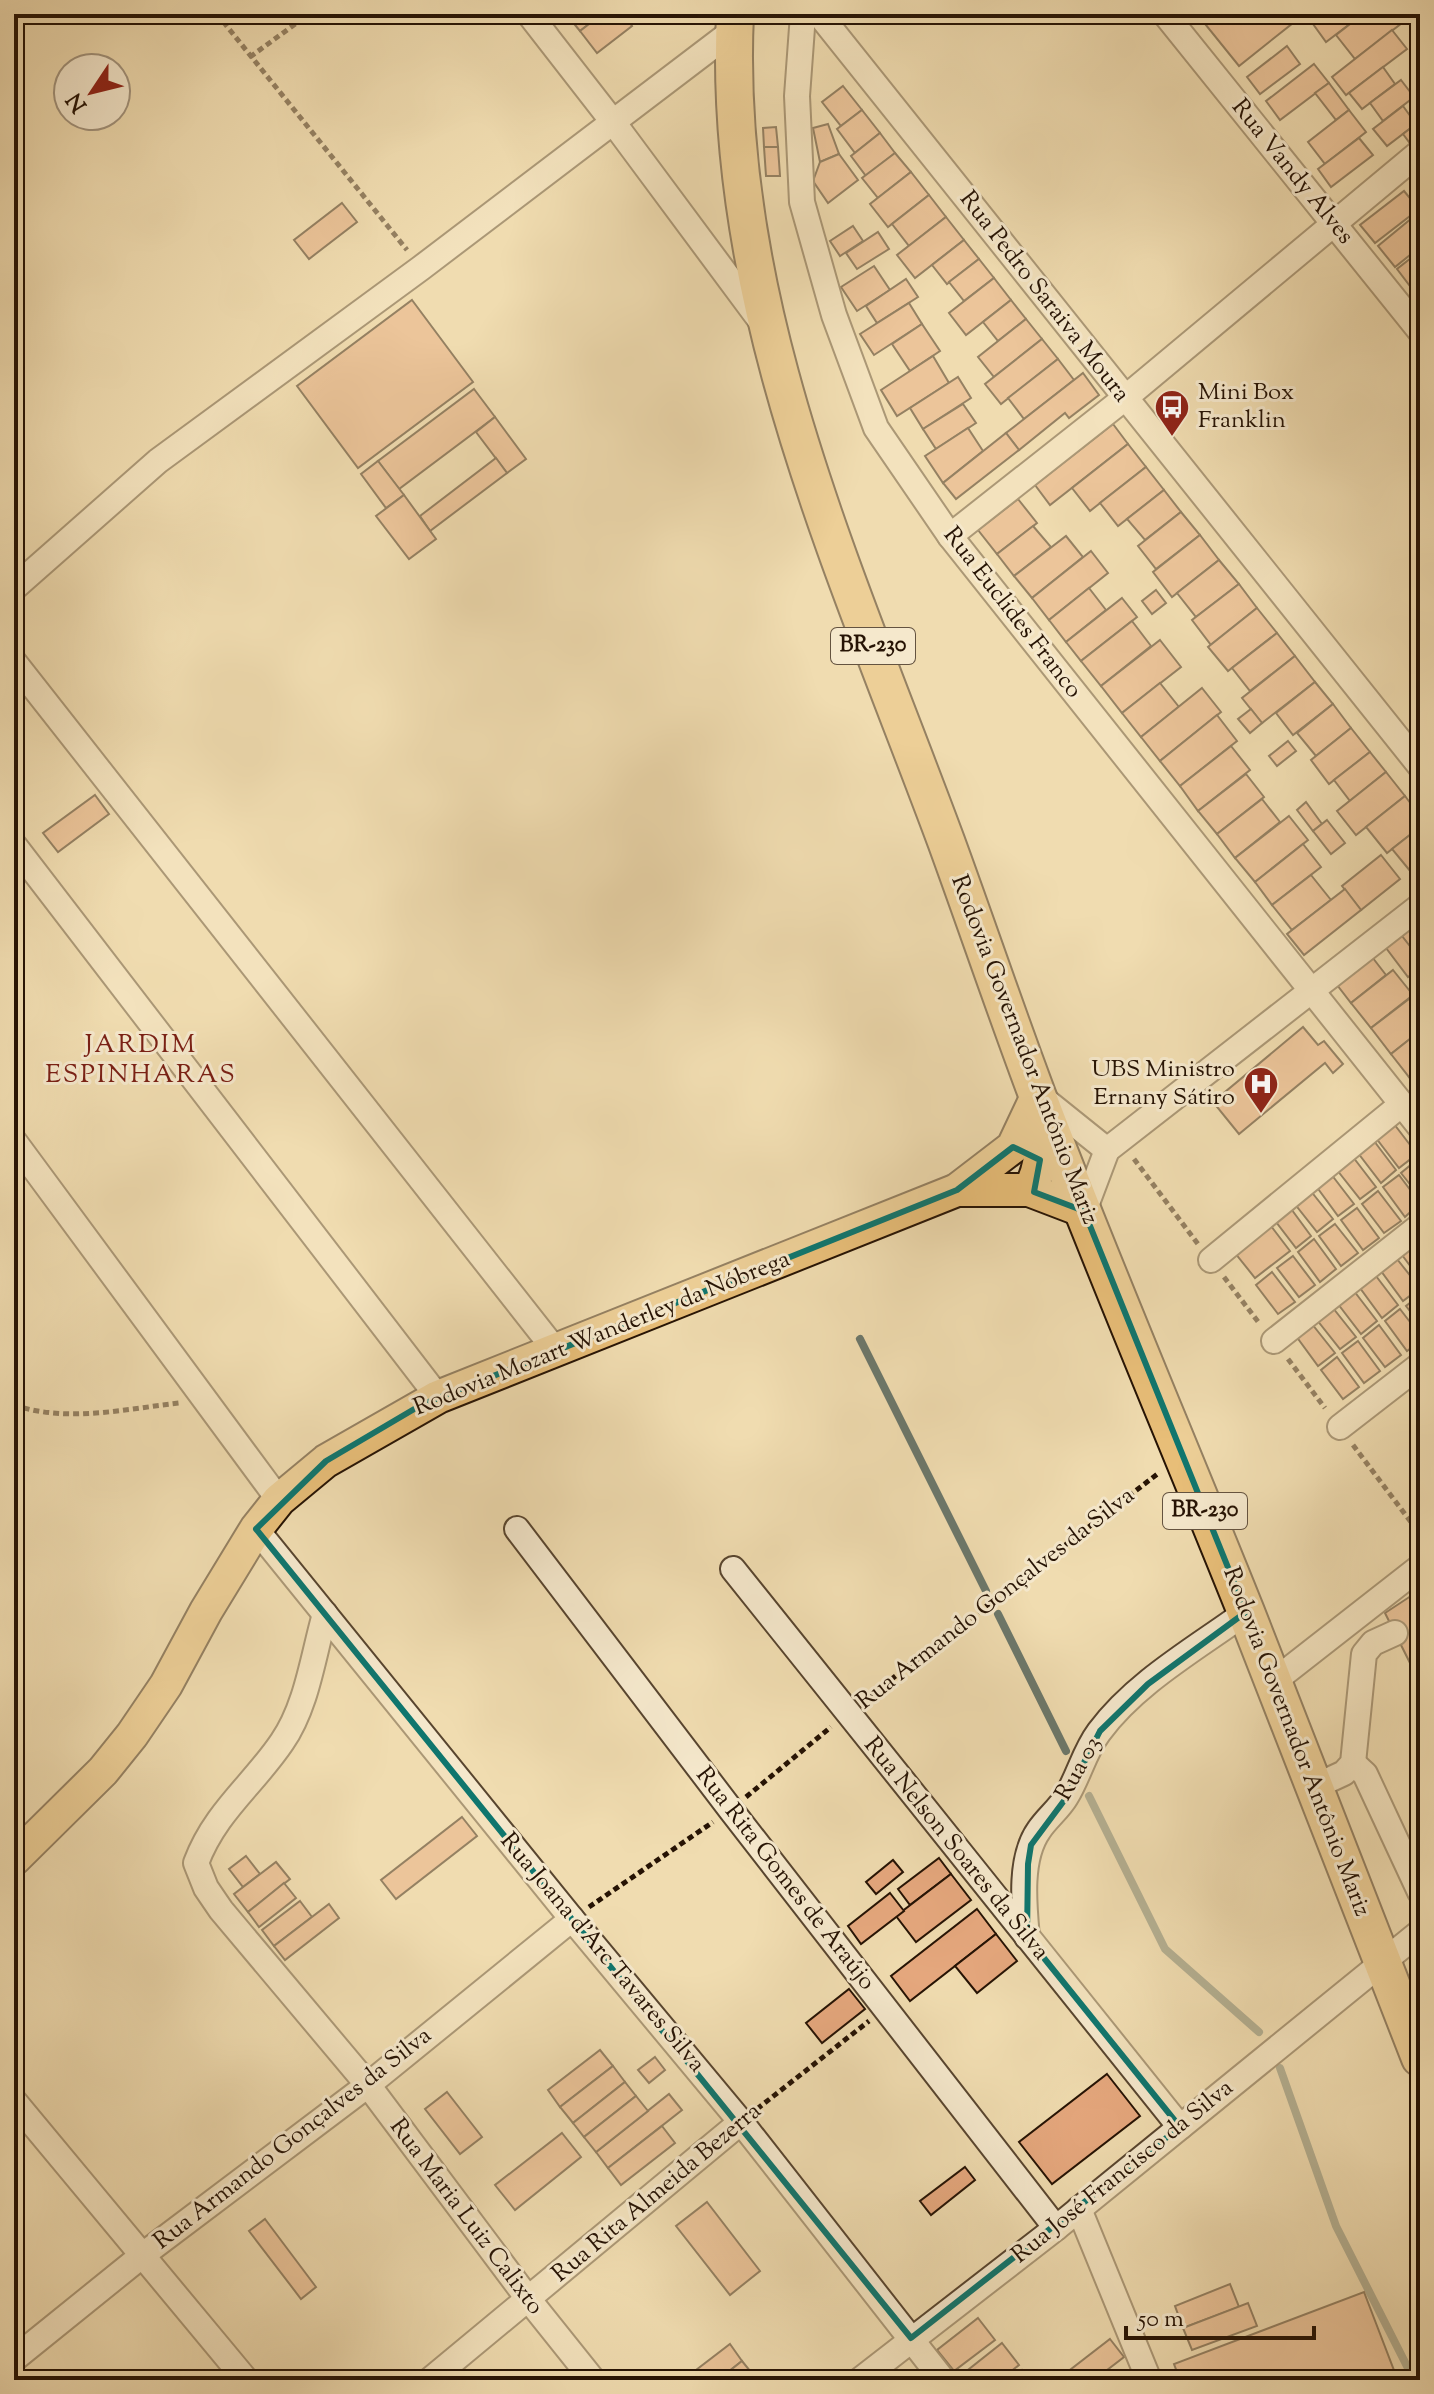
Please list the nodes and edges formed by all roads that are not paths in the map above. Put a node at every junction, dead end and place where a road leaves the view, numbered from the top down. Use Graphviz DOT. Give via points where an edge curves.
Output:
graph roads {
  1 [pos="529,14"];
  2 [pos="803,14"];
  3 [pos="819,14"];
  4 [pos="1165,14"];
  5 [pos="735,22"];
  6 [pos="613,122"];
  7 [pos="1420,152"];
  8 [pos="1333,223"];
  9 [pos="767,329"];
  10 [pos="1420,331"];
  11 [pos="1125,398"];
  12 [pos="950,536"];
  13 [pos="14,588"];
  14 [pos="14,662"];
  15 [pos="1420,766"];
  16 [pos="14,845"];
  17 [pos="1420,906"];
  18 [pos="1311,991"];
  19 [pos="1038,1094"];
  20 [pos="1402,1104"];
  21 [pos="1420,1127"];
  22 [pos="14,1141"];
  23 [pos="1107,1150"];
  24 [pos="1027,1154"];
  25 [pos="957,1190"];
  26 [pos="1029,1190"];
  27 [pos="1084,1211"];
  28 [pos="1420,1226"];
  29 [pos="1211,1260"];
  30 [pos="1274,1341"];
  31 [pos="556,1351"];
  32 [pos="1420,1365"];
  33 [pos="438,1397"];
  34 [pos="1340,1427"];
  35 [pos="279,1500"];
  36 [pos="256,1529"];
  37 [pos="517,1529"];
  38 [pos="1420,1567"];
  39 [pos="733,1569"];
  40 [pos="1246,1612"];
  41 [pos="325,1614"];
  42 [pos="1395,1633"];
  43 [pos="1273,1682"];
  44 [pos="1353,1763"];
  45 [pos="1314,1787"];
  46 [pos="14,1859"];
  47 [pos="1420,1892"];
  48 [pos="572,1919"];
  49 [pos="1420,1932"];
  50 [pos="1027,1937"];
  51 [pos="1382,1961"];
  52 [pos="1420,2058"];
  53 [pos="368,2085"];
  54 [pos="14,2101"];
  55 [pos="741,2122"];
  56 [pos="1180,2127"];
  57 [pos="1079,2209"];
  58 [pos="1056,2228"];
  59 [pos="144,2254"];
  60 [pos="529,2300"];
  61 [pos="911,2338"];
  62 [pos="14,2359"];
  63 [pos="246,2380"];
  64 [pos="430,2380"];
  65 [pos="593,2380"];
  66 [pos="860,2380"];
  67 [pos="943,2380"];
  68 [pos="1149,2380"];
  1 -- 6 [label="street"];
  2 -- 12 [label="street, Rua Euclides Franco" via="797,96 802,202 834,315 876,428"];
  3 -- 11 [label="street, Rua Pedro Saraiva Moura"];
  4 -- 8 [label="street, Rua Vandy Alves"];
  5 -- 6 [label="street"];
  5 -- 9 [label="highway, Rodovia Governador Antônio Mariz / BR-230" via="736,139"];
  6 -- 9 [label="street"];
  6 -- 13 [label="street" via="158,461"];
  7 -- 8 [label="street"];
  8 -- 10 [label="street, Rua Vandy Alves"];
  8 -- 11 [label="street"];
  9 -- 19 [label="highway, Rodovia Governador Antônio Mariz / BR-230" via="791,419 837,550"];
  11 -- 12 [label="street"];
  11 -- 15 [label="street, Rua Pedro Saraiva Moura"];
  12 -- 18 [label="street, Rua Euclides Franco"];
  14 -- 31 [label="street"];
  16 -- 33 [label="street"];
  17 -- 18 [label="street"];
  18 -- 20 [label="street, Rua Euclides Franco"];
  18 -- 23 [label="street"];
  19 -- 23 [label="street"];
  19 -- 24 [label="main road, Rodovia Mozart Wanderley da Nóbrega"];
  19 -- 27 [label="highway, Rodovia Governador Antônio Mariz / BR-230"];
  20 -- 21 [label="street, Rua Euclides Franco"];
  20 -- 29 [label="street"];
  22 -- 35 [label="street"];
  23 -- 27 [label="street"];
  24 -- 25 [label="main road, Rodovia Mozart Wanderley da Nóbrega"];
  24 -- 26 [label="main road, Rodovia Mozart Wanderley da Nóbrega" via="1037,1177"];
  24 -- 27 [label="main road" via="1052,1168"];
  25 -- 26 [label="main road, Rodovia Mozart Wanderley da Nóbrega"];
  25 -- 31 [label="main road, Rodovia Mozart Wanderley da Nóbrega"];
  26 -- 27 [label="main road, Rodovia Mozart Wanderley da Nóbrega"];
  27 -- 40 [label="highway, Rodovia Governador Antônio Mariz / BR-230"];
  28 -- 30 [label="street"];
  31 -- 33 [label="main road, Rodovia Mozart Wanderley da Nóbrega"];
  32 -- 34 [label="street"];
  33 -- 35 [label="main road, Rodovia Mozart Wanderley da Nóbrega" via="326,1461"];
  35 -- 36 [label="main road, Rodovia Mozart Wanderley da Nóbrega"];
  36 -- 41 [label="street, Rua Joana d'Arc Tavares Silva"];
  36 -- 46 [label="main road, Rodovia Mozart Wanderley da Nóbrega" via="132,1735"];
  37 -- 58 [label="street, Rua Rita Gomes de Araújo"];
  38 -- 43 [label="street"];
  39 -- 50 [label="street, Rua Nelson Soares da Silva"];
  40 -- 43 [label="highway, Rodovia Governador Antônio Mariz / BR-230"];
  40 -- 50 [label="street, Rua 03" via="1148,1684 1085,1753 1066,1798 1031,1845 1024,1904"];
  41 -- 48 [label="street, Rua Joana d'Arc Tavares Silva"];
  41 -- 53 [label="street, Rua Maria Luiz Calixto" via="296,1718 216,1821 196,1863 221,1910"];
  42 -- 44 [label="street" via="1373,1643 1364,1654"];
  43 -- 45 [label="highway, Rodovia Governador Antônio Mariz / BR-230"];
  44 -- 45 [label="street"];
  44 -- 47 [label="street" via="1365,1774"];
  45 -- 51 [label="highway, Rodovia Governador Antônio Mariz / BR-230"];
  48 -- 53 [label="street, Rua Armando Gonçalves da Silva"];
  48 -- 55 [label="street, Rua Joana d'Arc Tavares Silva"];
  49 -- 51 [label="street, Rua José Francisco da Silva"];
  50 -- 56 [label="street, Rua Nelson Soares da Silva"];
  51 -- 52 [label="highway, Rodovia Governador Antônio Mariz / BR-230"];
  51 -- 56 [label="street, Rua José Francisco da Silva"];
  53 -- 59 [label="street, Rua Armando Gonçalves da Silva"];
  53 -- 60 [label="street, Rua Maria Luiz Calixto"];
  54 -- 59 [label="street"];
  55 -- 60 [label="street, Rua Rita Almeida Bezerra"];
  55 -- 61 [label="street, Rua Joana d'Arc Tavares Silva"];
  56 -- 57 [label="street, Rua José Francisco da Silva"];
  57 -- 58 [label="street, Rua José Francisco da Silva"];
  57 -- 68 [label="street"];
  58 -- 61 [label="street, Rua José Francisco da Silva"];
  59 -- 62 [label="street, Rua Armando Gonçalves da Silva"];
  59 -- 63 [label="street"];
  60 -- 64 [label="street, Rua Rita Almeida Bezerra"];
  60 -- 65 [label="street, Rua Maria Luiz Calixto"];
  61 -- 66 [label="street, Rua José Francisco da Silva"];
  61 -- 67 [label="street, Rua Joana d'Arc Tavares Silva"];
}
